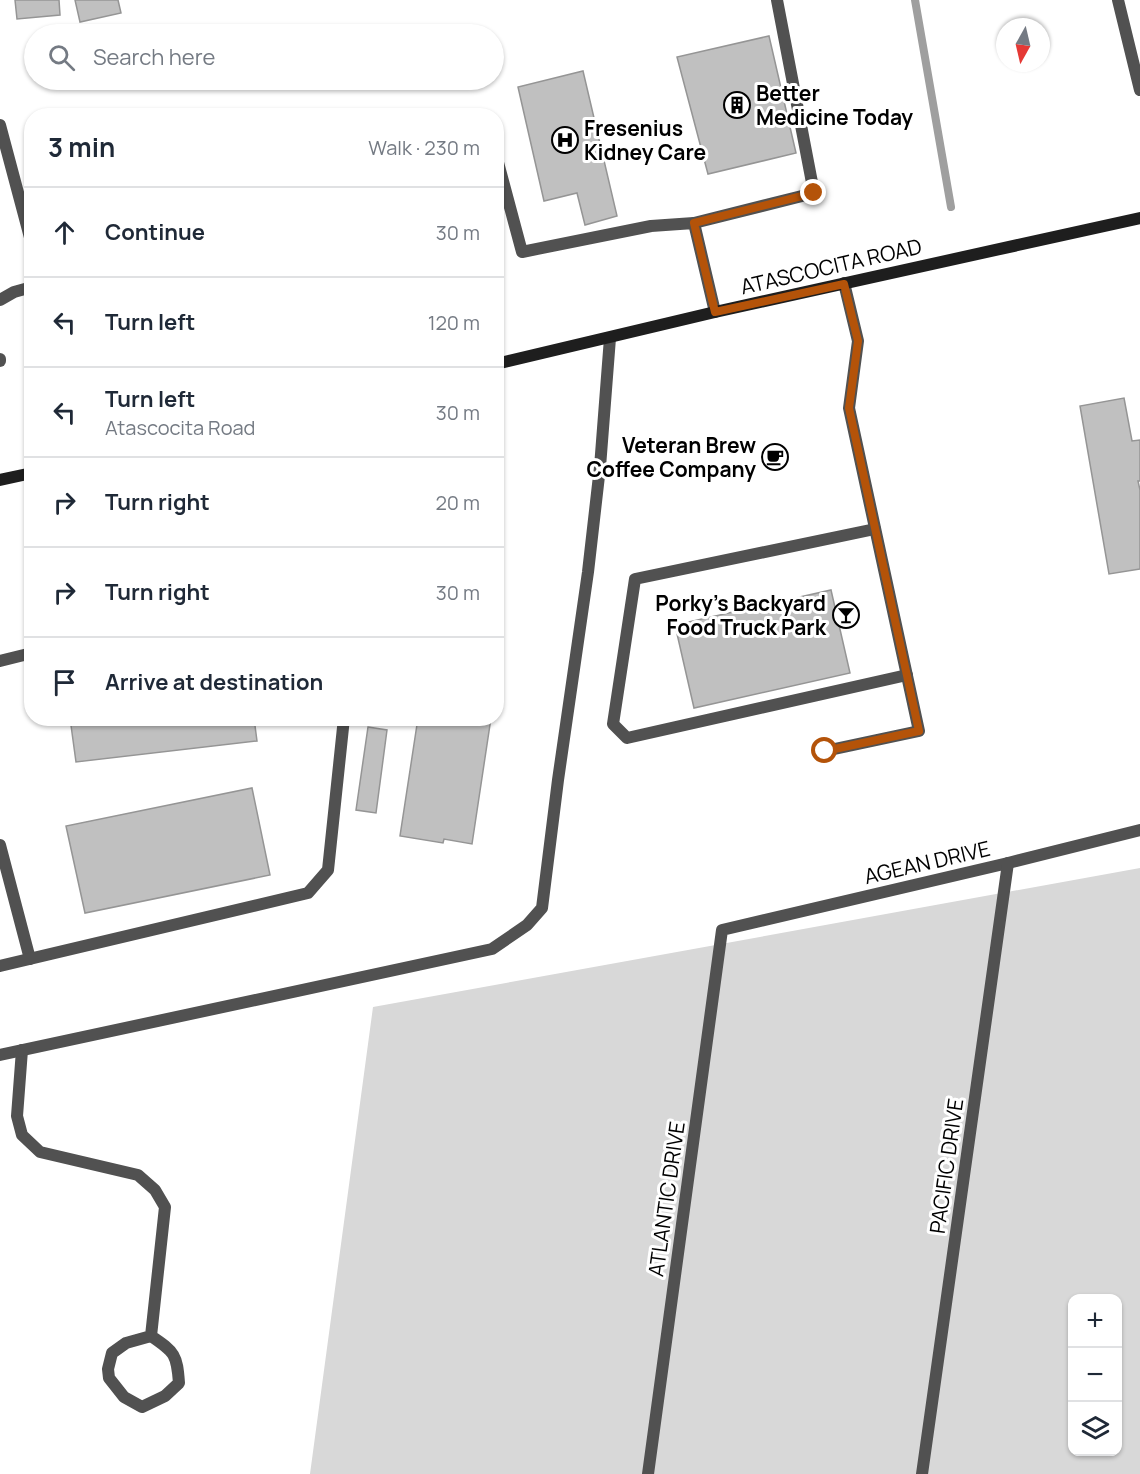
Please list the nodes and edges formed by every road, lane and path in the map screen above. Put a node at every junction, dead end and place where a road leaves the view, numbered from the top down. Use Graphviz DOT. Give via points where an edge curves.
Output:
graph roads {
  1 [pos="777,0"];
  2 [pos="1118,0"];
  3 [pos="1139,86"];
  4 [pos="0,125"];
  5 [pos="504,185"];
  6 [pos="24,200"];
  7 [pos="1140,218"];
  8 [pos="694,223"];
  9 [pos="844,284"];
  10 [pos="24,289"];
  11 [pos="0,300"];
  12 [pos="715,312"];
  13 [pos="610,338"];
  14 [pos="504,362"];
  15 [pos="24,474"];
  16 [pos="0,480"];
  17 [pos="875,529"];
  18 [pos="24,655"];
  19 [pos="0,661"];
  20 [pos="907,675"];
  21 [pos="343,726"];
  22 [pos="825,751"];
  23 [pos="1140,830"];
  24 [pos="0,845"];
  25 [pos="1008,863"];
  26 [pos="722,930"];
  27 [pos="30,959"];
  28 [pos="0,966"];
  29 [pos="22,1050"];
  30 [pos="0,1055"];
  31 [pos="151,1336"];
  32 [pos="648,1474"];
  33 [pos="922,1474"];
  1 -- 8 [label="street" via="814,193"];
  2 -- 3 [label="street"];
  4 -- 6 [label="street"];
  5 -- 8 [label="street" via="522,252 651,226"];
  7 -- 9 [label="main road, ATASCOCITA ROAD"];
  8 -- 12 [label="street"];
  9 -- 12 [label="main road, ATASCOCITA ROAD"];
  9 -- 17 [label="street" via="858,341 849,408"];
  10 -- 11 [label="street"];
  12 -- 13 [label="main road, ATASCOCITA ROAD"];
  13 -- 14 [label="main road, ATASCOCITA ROAD"];
  13 -- 29 [label="street" via="588,572 543,908 527,925 492,949"];
  15 -- 16 [label="main road"];
  17 -- 20 [label="street"];
  17 -- 20 [label="street" via="635,579 613,724 627,738"];
  18 -- 19 [label="street"];
  20 -- 22 [label="street" via="919,731"];
  21 -- 27 [label="street" via="328,870 308,893"];
  23 -- 25 [label="street, AGEAN DRIVE"];
  24 -- 27 [label="street"];
  25 -- 26 [label="street, AGEAN DRIVE"];
  25 -- 33 [label="street, PACIFIC DRIVE"];
  26 -- 32 [label="street, ATLANTIC DRIVE"];
  27 -- 28 [label="street"];
  29 -- 30 [label="street"];
  29 -- 31 [label="street" via="17,1116 22,1135 40,1152 138,1175 155,1190 165,1207"];
  31 -- 31 [label="street" via="167,1347 177,1362 178,1383 165,1396 142,1407 124,1397 109,1378 108,1369 112,1353 126,1343"];
}
